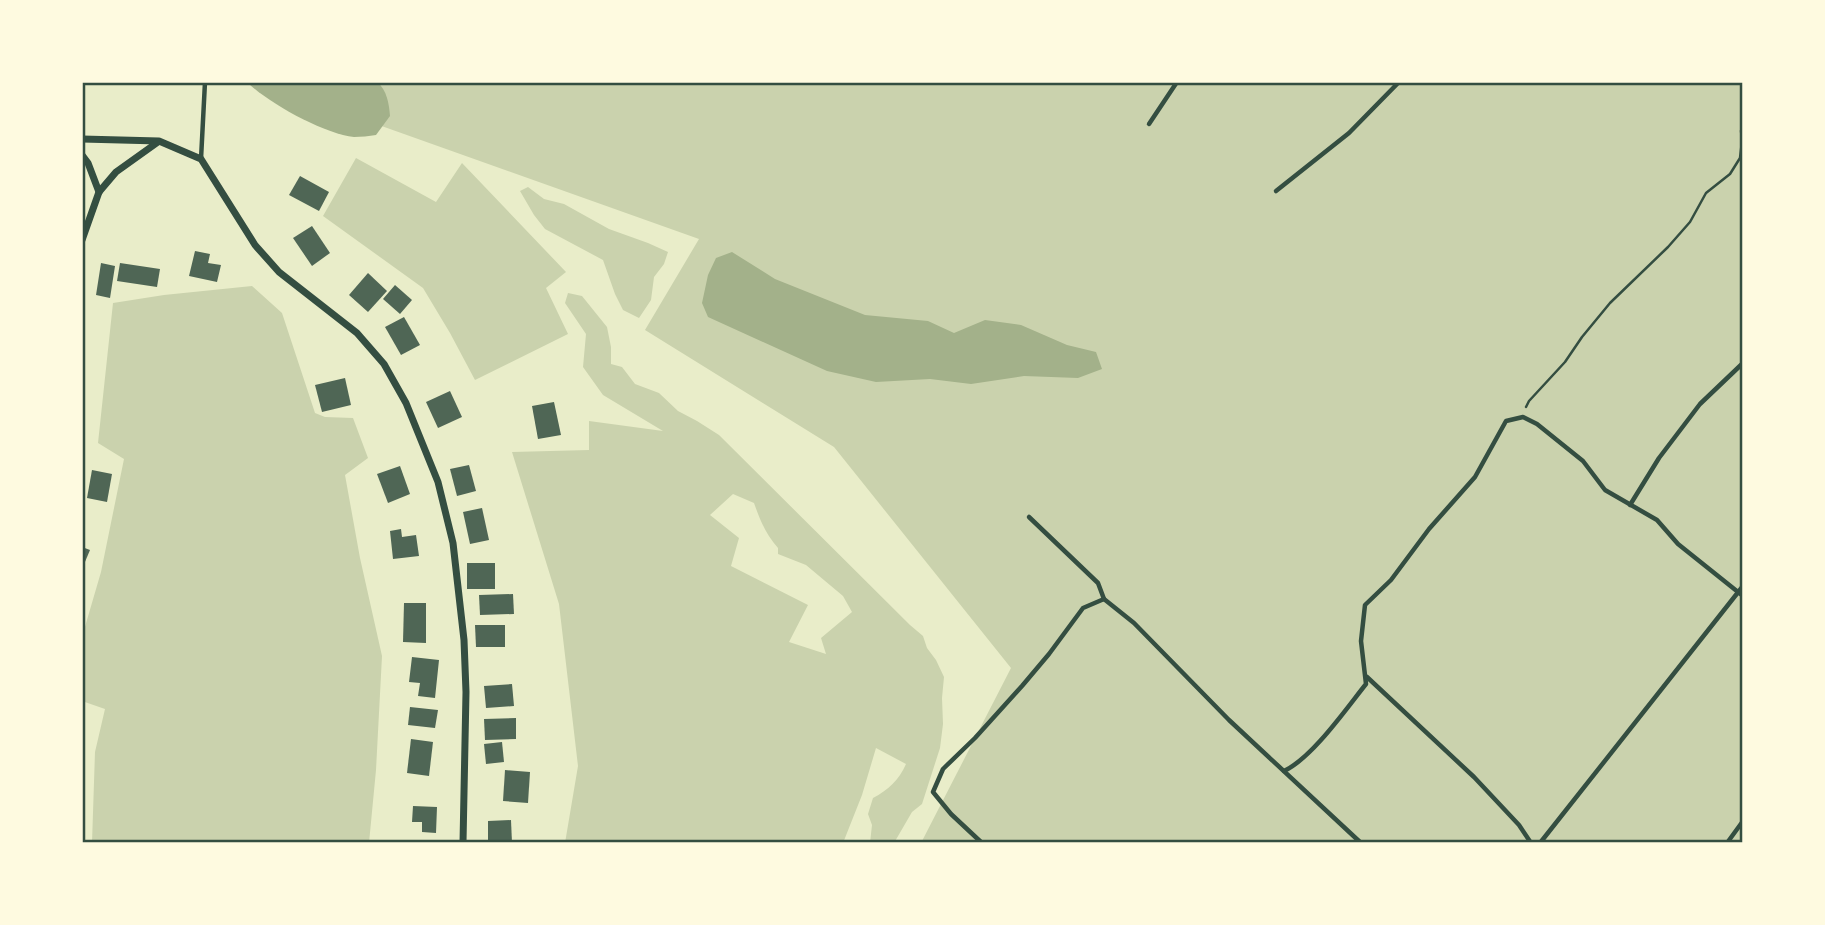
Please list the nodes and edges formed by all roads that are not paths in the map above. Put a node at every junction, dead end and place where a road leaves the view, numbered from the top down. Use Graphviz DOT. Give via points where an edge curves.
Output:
graph roads {
  1 [pos="205,82"];
  2 [pos="1177,82"];
  3 [pos="1399,82"];
  4 [pos="1149,124"];
  5 [pos="82,139"];
  6 [pos="159,141"];
  7 [pos="82,155"];
  8 [pos="201,159"];
  9 [pos="1276,191"];
  10 [pos="99,192"];
  11 [pos="82,240"];
  12 [pos="1743,363"];
  13 [pos="1630,505"];
  14 [pos="1029,517"];
  15 [pos="1743,586"];
  16 [pos="1740,594"];
  17 [pos="1104,598"];
  18 [pos="1366,676"];
  19 [pos="1284,771"];
  20 [pos="1743,821"];
  21 [pos="463,843"];
  22 [pos="982,843"];
  23 [pos="1360,843"];
  24 [pos="1531,843"];
  25 [pos="1541,843"];
  26 [pos="1727,843"];
  1 -- 8 [label="lane"];
  2 -- 4 [label="lane"];
  3 -- 9 [label="lane" via="1349,133"];
  5 -- 6 [label="street"];
  6 -- 8 [label="street"];
  6 -- 10 [label="street" via="116,172"];
  7 -- 10 [label="street"];
  8 -- 21 [label="street" via="255,245 279,272 357,332 384,364 406,403 438,482 453,543 464,640"];
  10 -- 11 [label="street"];
  12 -- 13 [label="lane" via="1700,404"];
  13 -- 16 [label="lane" via="1657,520 1678,544"];
  13 -- 18 [label="lane" via="1605,490 1583,461 1537,424 1522,416 1507,421 1475,477 1365,605 1361,641"];
  14 -- 17 [label="lane" via="1098,583"];
  15 -- 16 [label="lane"];
  16 -- 25 [label="lane"];
  17 -- 19 [label="lane"];
  17 -- 22 [label="lane" via="1083,608 1049,654 943,769 933,792"];
  18 -- 19 [label="lane" via="1366,684 1334,725 1297,765"];
  18 -- 24 [label="lane" via="1474,777"];
  19 -- 23 [label="lane"];
  20 -- 26 [label="lane"];
}
